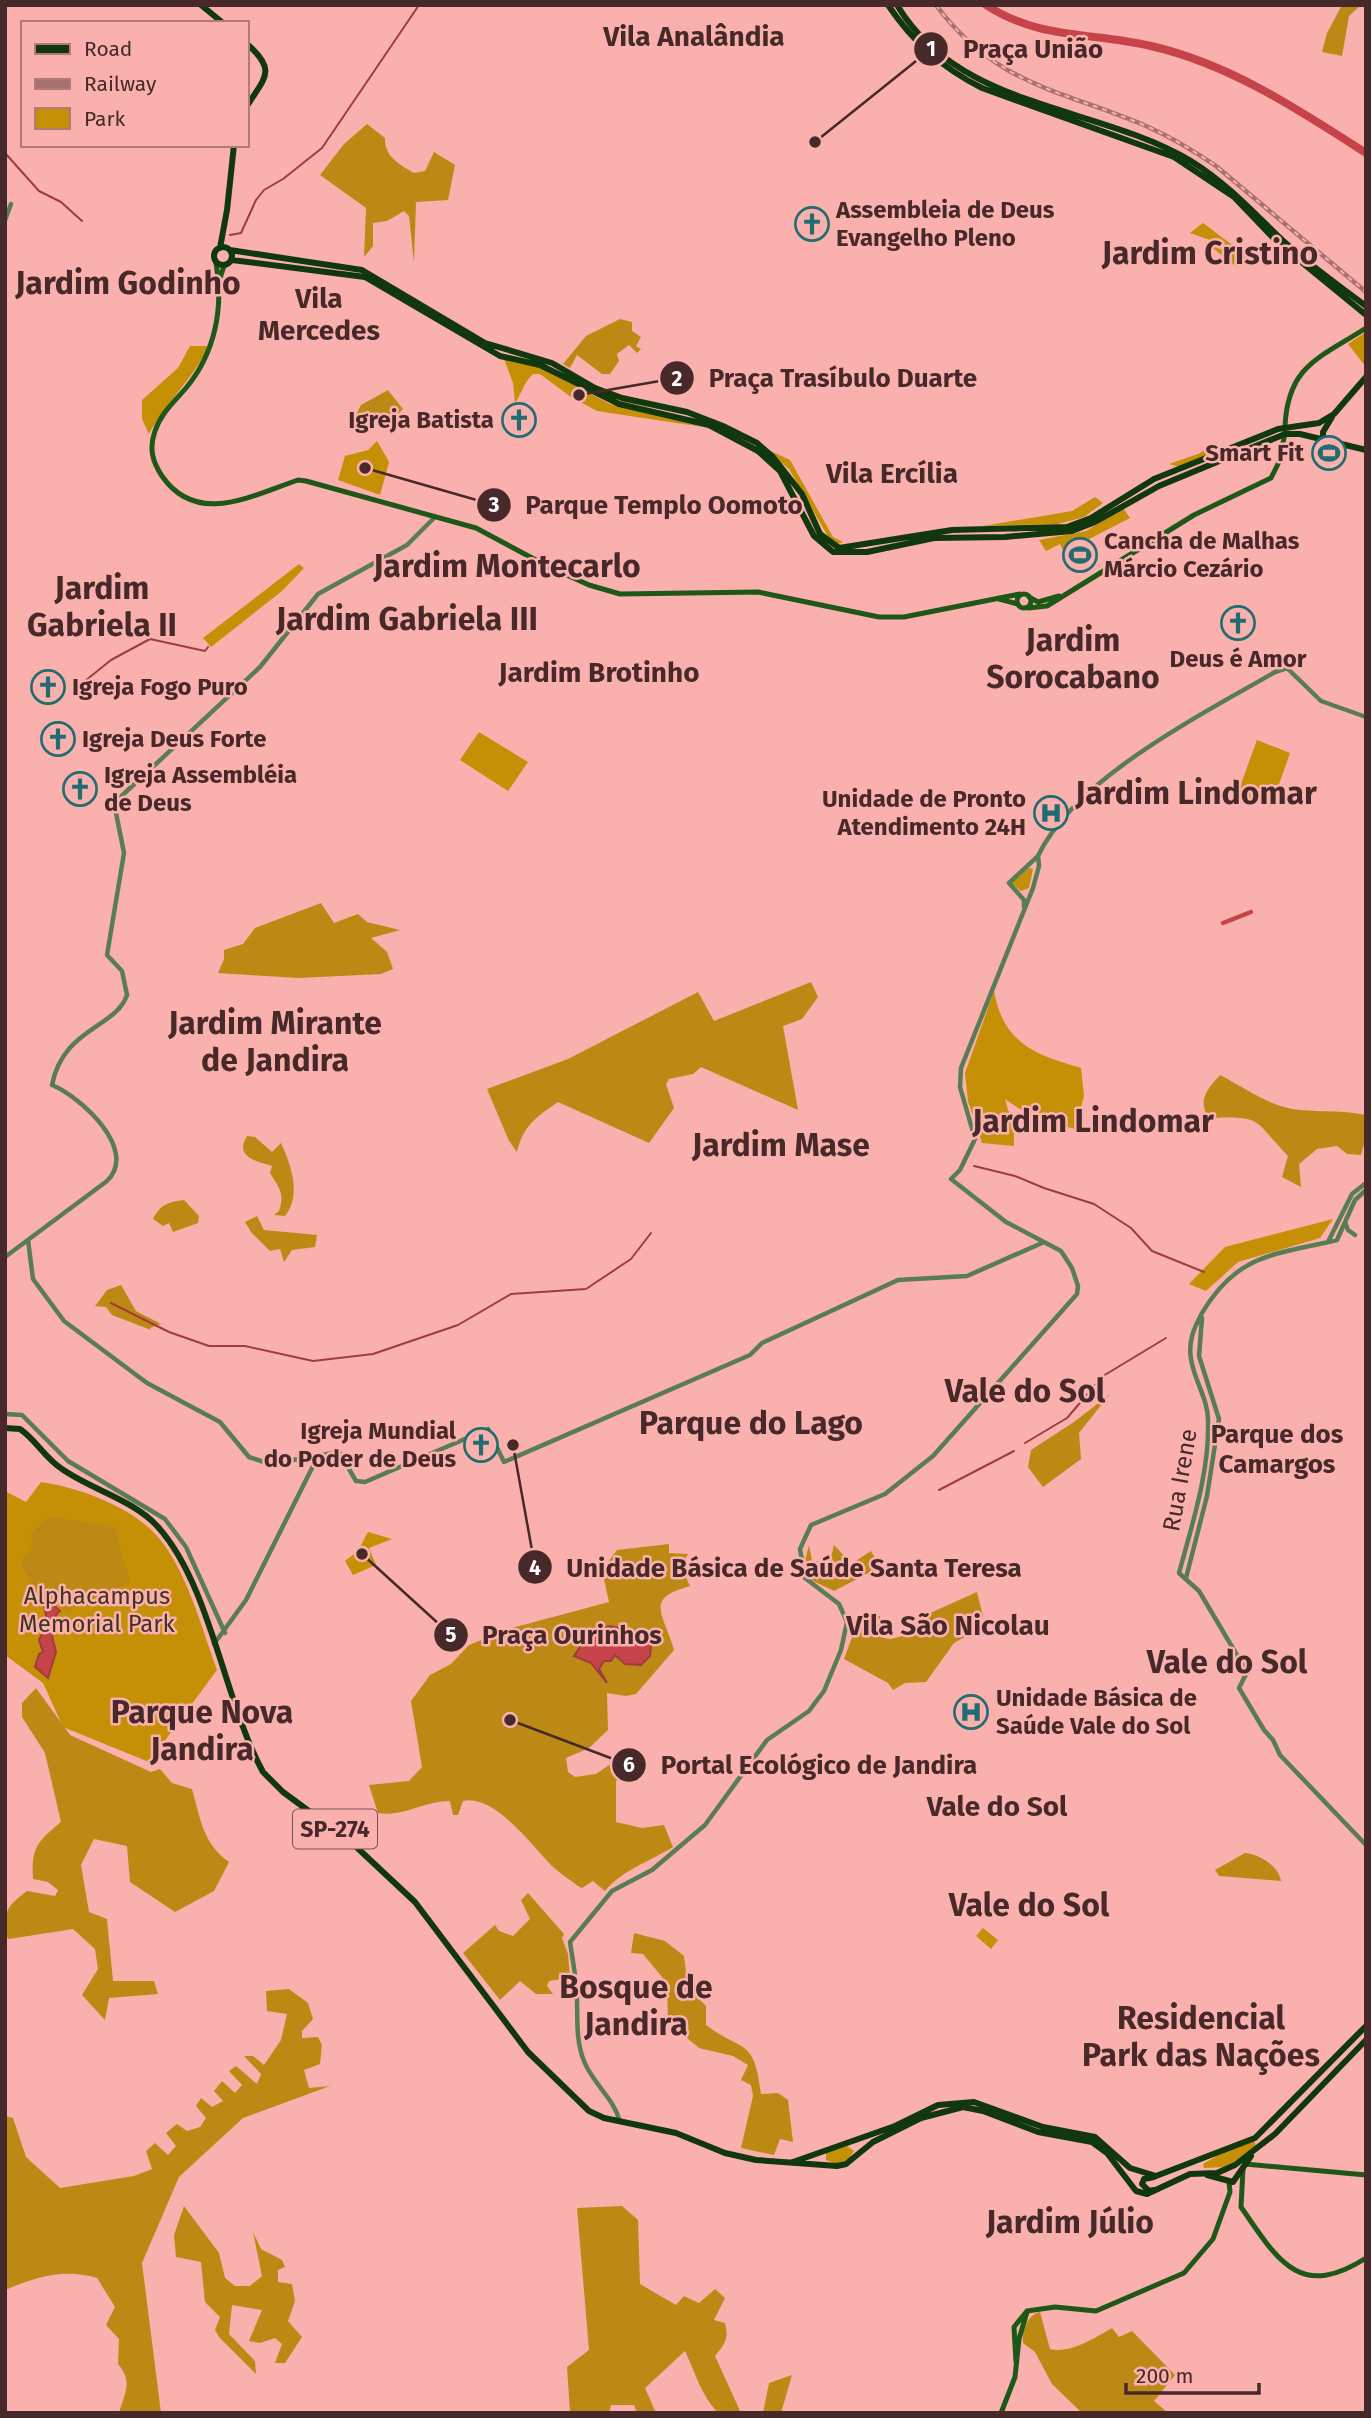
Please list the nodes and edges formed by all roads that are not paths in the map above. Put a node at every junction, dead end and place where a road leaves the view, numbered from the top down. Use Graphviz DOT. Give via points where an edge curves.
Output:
graph roads {
  1 [pos="201,5"];
  2 [pos="888,5"];
  3 [pos="897,5"];
  4 [pos="221,21"];
  5 [pos="248,45"];
  6 [pos="248,105"];
  7 [pos="234,147"];
  8 [pos="1161,150"];
  9 [pos="1191,162"];
  10 [pos="11,204"];
  11 [pos="5,219"];
  12 [pos="226,249"];
  13 [pos="232,260"];
  14 [pos="216,263"];
  15 [pos="224,266"];
  16 [pos="219,281"];
  17 [pos="1366,306"];
  18 [pos="1366,315"];
  19 [pos="1366,328"];
  20 [pos="1366,377"];
  21 [pos="1334,414"];
  22 [pos="1312,424"];
  23 [pos="1285,430"];
  24 [pos="1310,436"];
  25 [pos="1323,440"];
  26 [pos="1366,450"];
  27 [pos="435,517"];
  28 [pos="1020,594"];
  29 [pos="1066,594"];
  30 [pos="1028,597"];
  31 [pos="995,599"];
  32 [pos="1018,604"];
  33 [pos="1028,608"];
  34 [pos="1366,717"];
  35 [pos="1038,856"];
  36 [pos="1026,866"];
  37 [pos="1037,873"];
  38 [pos="1033,888"];
  39 [pos="1015,892"];
  40 [pos="1024,911"];
  41 [pos="1366,1184"];
  42 [pos="1366,1190"];
  43 [pos="1345,1220"];
  44 [pos="1355,1235"];
  45 [pos="28,1240"];
  46 [pos="1042,1242"];
  47 [pos="1328,1242"];
  48 [pos="5,1257"];
  49 [pos="1202,1313"];
  50 [pos="1199,1356"];
  51 [pos="1191,1359"];
  52 [pos="1204,1371"];
  53 [pos="1195,1373"];
  54 [pos="5,1414"];
  55 [pos="5,1428"];
  56 [pos="320,1454"];
  57 [pos="1201,1480"];
  58 [pos="1209,1481"];
  59 [pos="1198,1494"];
  60 [pos="1207,1496"];
  61 [pos="1185,1578"];
  62 [pos="225,1633"];
  63 [pos="214,1644"];
  64 [pos="1366,1845"];
  65 [pos="1366,2026"];
  66 [pos="1366,2040"];
  67 [pos="620,2122"];
  68 [pos="850,2142"];
  69 [pos="825,2150"];
  70 [pos="1254,2151"];
  71 [pos="857,2155"];
  72 [pos="788,2164"];
  73 [pos="829,2165"];
  74 [pos="1244,2167"];
  75 [pos="1202,2173"];
  76 [pos="1366,2175"];
  77 [pos="1156,2176"];
  78 [pos="1229,2182"];
  79 [pos="1156,2190"];
  80 [pos="1226,2206"];
  81 [pos="1241,2207"];
  82 [pos="1366,2258"];
  83 [pos="1001,2413"];
  1 -- 4 [label="main road"];
  2 -- 8 [label="main road" via="917,43 960,77"];
  3 -- 9 [label="main road" via="925,42 977,81 1143,139"];
  5 -- 6 [label="main road" via="260,55 266,74"];
  7 -- 12 [label="main road"];
  8 -- 9 [label="main road"];
  8 -- 18 [label="main road" via="1234,197 1277,242"];
  9 -- 17 [label="main road" via="1241,198 1295,251"];
  10 -- 11 [label="street"];
  12 -- 13 [label="main road"];
  12 -- 14 [label="main road" via="214,254"];
  12 -- 23 [label="main road" via="362,270 485,343 552,363 613,395 703,417 735,432 757,443 788,473 820,534 839,548 952,530 1066,527 1091,518 1154,479"];
  13 -- 15 [label="main road"];
  13 -- 23 [label="main road" via="365,278 491,353 540,365 620,404 709,425 758,451 780,471 814,537 833,552 867,552 934,538 1072,531"];
  14 -- 15 [label="main road"];
  14 -- 16 [label="main road"];
  15 -- 16 [label="main road"];
  16 -- 27 [label="main road" via="210,351 159,419 152,439 153,461 166,481 183,496 217,505 298,480"];
  19 -- 23 [label="main road" via="1296,378"];
  20 -- 21 [label="main road"];
  21 -- 22 [label="main road"];
  21 -- 25 [label="main road"];
  22 -- 23 [label="main road"];
  22 -- 24 [label="main road" via="1315,431"];
  23 -- 24 [label="main road"];
  23 -- 29 [label="main road" via="1271,478 1194,515"];
  24 -- 25 [label="main road"];
  25 -- 26 [label="main road"];
  27 -- 31 [label="main road" via="476,528 569,576 620,594 758,592 879,617 904,617"];
  27 -- 45 [label="street" via="407,545 318,594 260,667 114,803 124,853 107,955 122,971 126,1000 67,1049 52,1084 93,1116 113,1144 117,1168 107,1181"];
  28 -- 30 [label="main road"];
  28 -- 31 [label="main road"];
  28 -- 32 [label="main road"];
  29 -- 30 [label="main road" via="1038,602"];
  29 -- 33 [label="main road" via="1047,606"];
  30 -- 33 [label="main road"];
  31 -- 32 [label="main road"];
  32 -- 33 [label="main road"];
  34 -- 35 [label="street" via="1321,701 1287,668 1275,672 1122,766 1056,825"];
  35 -- 36 [label="street"];
  35 -- 37 [label="street"];
  36 -- 37 [label="street" via="1033,865"];
  36 -- 39 [label="street" via="1009,883"];
  37 -- 38 [label="street"];
  38 -- 39 [label="street" via="1024,894"];
  38 -- 40 [label="street"];
  39 -- 40 [label="street" via="1024,900"];
  40 -- 46 [label="street" via="961,1068 960,1087 975,1139 961,1170 951,1179 1006,1222"];
  41 -- 47 [label="street" via="1352,1194"];
  42 -- 43 [label="street"];
  43 -- 44 [label="street"];
  43 -- 47 [label="street, Rua Irene" via="1337,1240"];
  45 -- 48 [label="street"];
  45 -- 56 [label="street" via="33,1279 71,1327 147,1383 220,1422 241,1451 256,1461 270,1464"];
  46 -- 56 [label="street" via="967,1276 898,1280 873,1290 750,1355 504,1462 488,1429 365,1482 356,1481 339,1452"];
  46 -- 67 [label="street" via="1061,1251 1070,1262 1078,1286 1074,1300 933,1456 885,1494 811,1525 804,1538 799,1559 805,1578 839,1604 847,1622 824,1691 808,1711 773,1734 705,1825 652,1870 612,1891 570,1941 579,2045 598,2085 616,2106"];
  47 -- 49 [label="street, Rua Irene" via="1247,1263 1227,1279"];
  49 -- 50 [label="street, Rua Irene"];
  49 -- 51 [label="street, Rua Irene" via="1191,1336"];
  50 -- 51 [label="street"];
  50 -- 52 [label="street, Rua Irene"];
  51 -- 53 [label="street, Rua Irene"];
  52 -- 53 [label="street"];
  52 -- 58 [label="street, Rua Irene" via="1219,1419"];
  53 -- 57 [label="street, Rua Irene" via="1208,1418"];
  54 -- 62 [label="street" via="22,1415 68,1461 164,1519 186,1547"];
  55 -- 63 [label="main road, SP-274" via="20,1429 63,1470 155,1524 182,1565"];
  56 -- 62 [label="street"];
  57 -- 58 [label="street"];
  57 -- 59 [label="street, Rua Irene"];
  58 -- 60 [label="street, Rua Irene"];
  59 -- 60 [label="street"];
  59 -- 61 [label="street, Rua Irene" via="1179,1573"];
  60 -- 61 [label="street, Rua Irene"];
  61 -- 64 [label="street" via="1199,1591 1247,1672 1239,1688 1280,1755"];
  62 -- 63 [label="street"];
  63 -- 67 [label="main road, SP-274" via="263,1772 351,1842 415,1902 528,2052 577,2102 604,2119"];
  65 -- 77 [label="main road" via="1255,2138"];
  66 -- 70 [label="main road"];
  67 -- 72 [label="main road, SP-274" via="676,2133 724,2153"];
  68 -- 69 [label="main road"];
  68 -- 71 [label="main road"];
  68 -- 77 [label="main road" via="938,2105 974,2102 1044,2127 1096,2137 1130,2168"];
  69 -- 72 [label="main road"];
  69 -- 73 [label="main road" via="823,2158"];
  70 -- 74 [label="main road"];
  70 -- 75 [label="main road" via="1227,2170"];
  71 -- 73 [label="main road" via="846,2164"];
  71 -- 79 [label="main road" via="867,2145 921,2118 963,2107 1038,2132 1092,2142 1107,2153 1136,2191 1147,2194"];
  72 -- 73 [label="main road"];
  74 -- 76 [label="main road"];
  74 -- 78 [label="main road"];
  74 -- 81 [label="main road"];
  75 -- 78 [label="main road"];
  75 -- 79 [label="main road"];
  77 -- 79 [label="main road" via="1142,2184 1149,2191"];
  78 -- 80 [label="main road"];
  80 -- 81 [label="main road"];
  80 -- 83 [label="main road" via="1208,2246 1184,2273 1096,2311 1055,2307 1026,2311 1015,2377"];
  81 -- 82 [label="main road" via="1275,2255 1298,2274 1331,2275"];
}
